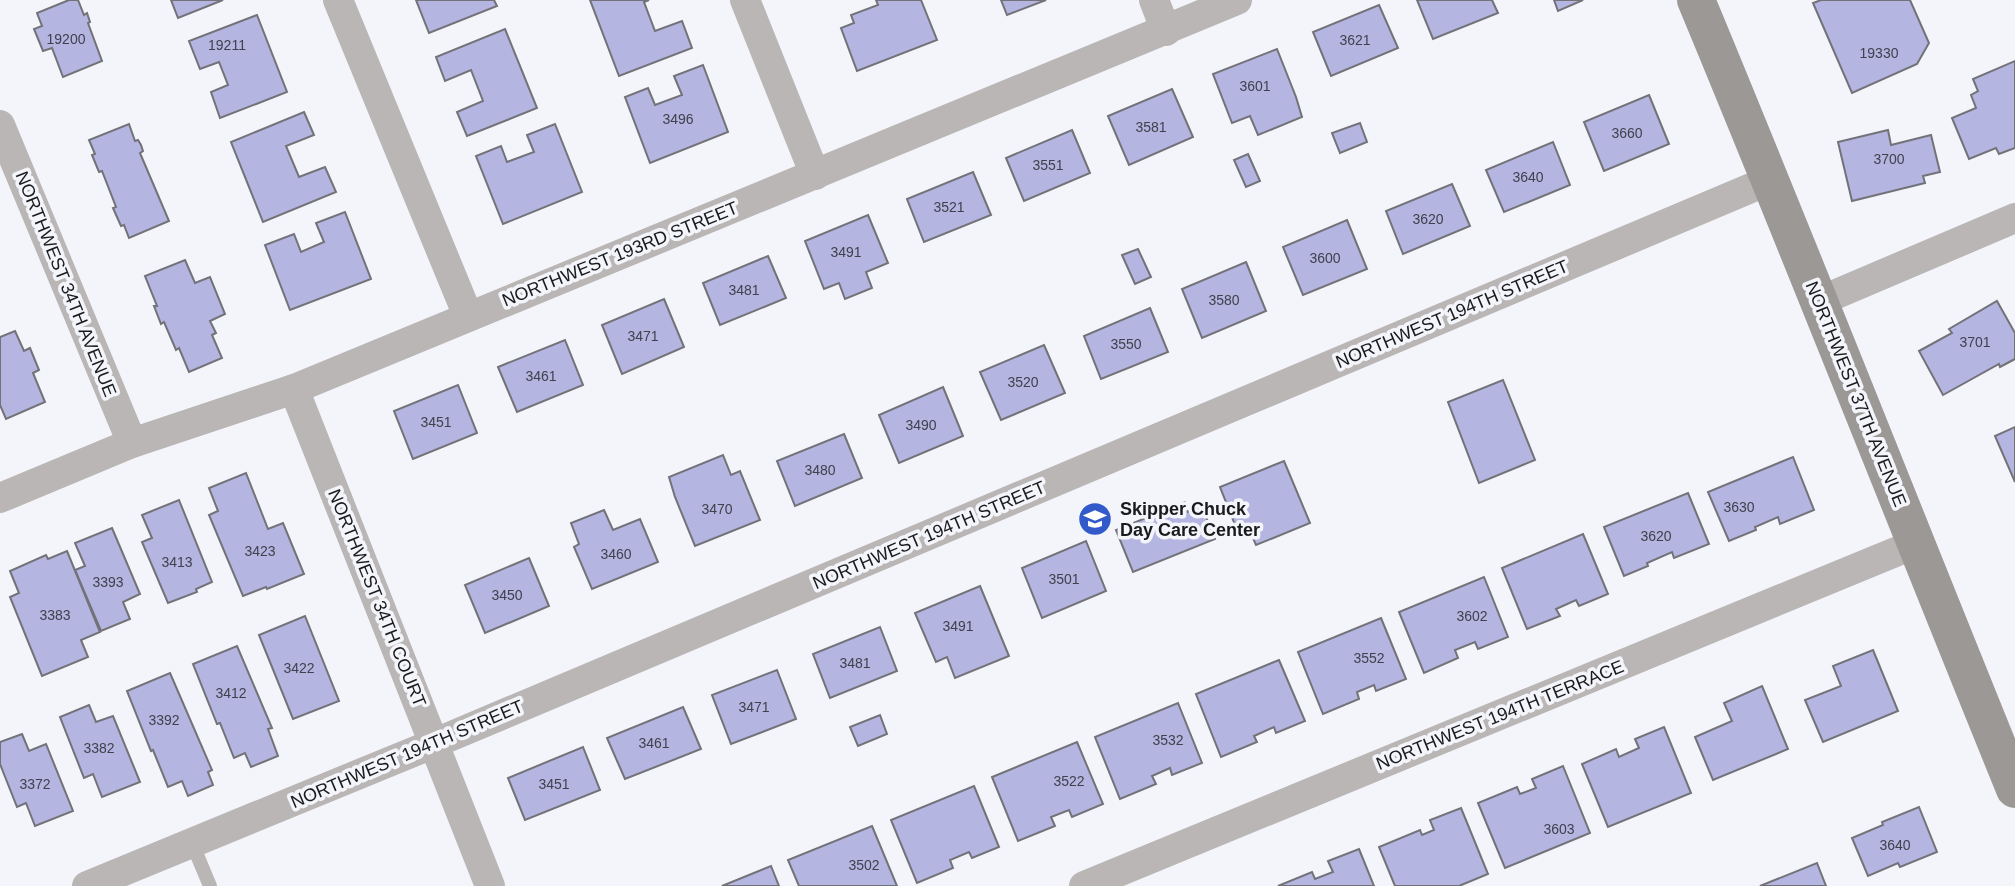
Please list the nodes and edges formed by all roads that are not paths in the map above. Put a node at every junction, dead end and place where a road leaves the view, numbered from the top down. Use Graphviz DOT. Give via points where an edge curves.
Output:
graph roads {
  1 [pos="338,0"];
  2 [pos="745,0"];
  3 [pos="1154,0"];
  4 [pos="1237,0"];
  5 [pos="1696,0"];
  6 [pos="1166,31"];
  7 [pos="0,125"];
  8 [pos="815,175"];
  9 [pos="1770,180"];
  10 [pos="2015,218"];
  11 [pos="1820,302"];
  12 [pos="468,316"];
  13 [pos="294,389"];
  14 [pos="132,443"];
  15 [pos="0,498"];
  16 [pos="1915,544"];
  17 [pos="435,743"];
  18 [pos="2015,789"];
  19 [pos="192,843"];
  20 [pos="87,886"];
  21 [pos="210,886"];
  22 [pos="490,886"];
  23 [pos="1084,886"];
  1 -- 12 [label="street"];
  2 -- 8 [label="street"];
  3 -- 6 [label="street"];
  4 -- 6 [label="street, NORTHWEST 193RD STREET"];
  5 -- 9 [label="main road, NORTHWEST 37TH AVENUE"];
  6 -- 8 [label="street, NORTHWEST 193RD STREET"];
  7 -- 14 [label="street, NORTHWEST 34TH AVENUE"];
  8 -- 12 [label="street, NORTHWEST 193RD STREET"];
  9 -- 11 [label="main road, NORTHWEST 37TH AVENUE"];
  9 -- 17 [label="street, NORTHWEST 194TH STREET"];
  10 -- 11 [label="street"];
  11 -- 16 [label="main road, NORTHWEST 37TH AVENUE"];
  12 -- 13 [label="street, NORTHWEST 193RD STREET"];
  13 -- 14 [label="street, NORTHWEST 193RD STREET"];
  13 -- 17 [label="street, NORTHWEST 34TH COURT"];
  14 -- 15 [label="street, NORTHWEST 193RD STREET"];
  16 -- 18 [label="main road, NORTHWEST 37TH AVENUE"];
  16 -- 23 [label="street, NORTHWEST 194TH TERRACE"];
  17 -- 19 [label="street, NORTHWEST 194TH STREET"];
  17 -- 22 [label="street, NORTHWEST 34TH COURT"];
  19 -- 20 [label="street, NORTHWEST 194TH STREET"];
  19 -- 21 [label="lane"];
}
